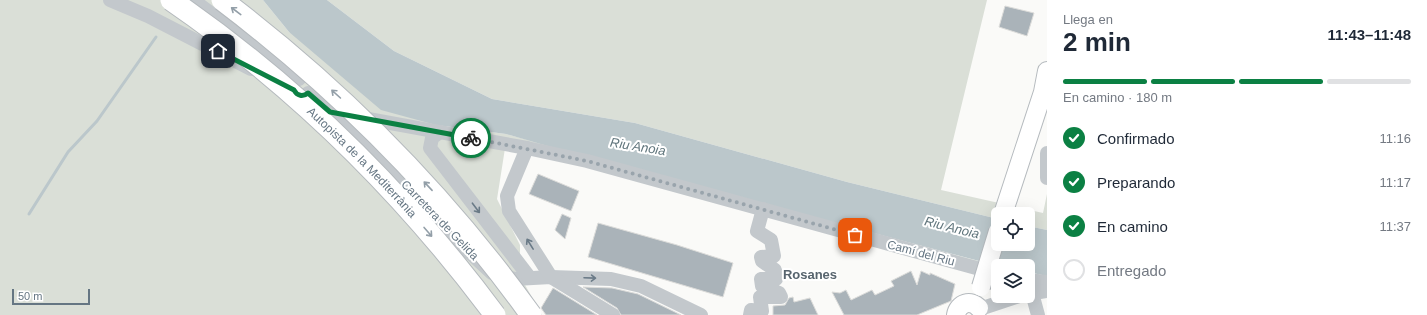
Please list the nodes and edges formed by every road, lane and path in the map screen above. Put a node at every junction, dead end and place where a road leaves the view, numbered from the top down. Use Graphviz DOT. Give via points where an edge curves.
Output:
graph roads {
  1 [pos="110,0"];
  2 [pos="171,0"];
  3 [pos="193,0"];
  4 [pos="222,0"];
  5 [pos="1047,71"];
  6 [pos="297,85"];
  7 [pos="330,112"];
  8 [pos="440,132"];
  9 [pos="526,148"];
  10 [pos="1047,150"];
  11 [pos="1047,178"];
  12 [pos="1006,207"];
  13 [pos="763,209"];
  14 [pos="992,251"];
  15 [pos="991,272"];
  16 [pos="551,277"];
  17 [pos="530,278"];
  18 [pos="1047,282"];
  19 [pos="1035,287"];
  20 [pos="1035,290"];
  21 [pos="1047,291"];
  22 [pos="996,303"];
  23 [pos="1034,303"];
  24 [pos="977,309"];
  25 [pos="495,315"];
  26 [pos="531,315"];
  27 [pos="613,315"];
  28 [pos="701,315"];
  29 [pos="750,315"];
  30 [pos="956,315"];
  31 [pos="1038,315"];
  1 -- 6 [label="street"];
  2 -- 25 [label="highway, Autopista de la Mediterrània, one-way, bridge" via="237,48 336,134 429,232"];
  3 -- 6 [label="street"];
  26 -- 4 [label="highway, one-way, bridge" via="493,263 440,200 353,109"];
  5 -- 12 [label="main road"];
  6 -- 7 [label="street, Carretera de Gelida" via="300,96 308,93"];
  7 -- 8 [label="street, Camí del Riu"];
  7 -- 17 [label="street, Carretera de Gelida" via="395,173 456,240 492,273 515,279"];
  8 -- 9 [label="street, Camí del Riu"];
  8 -- 17 [label="street, one-way" via="432,138 430,148"];
  9 -- 13 [label="street, Camí del Riu" via="587,161"];
  16 -- 9 [label="street, one-way" via="509,211 507,196"];
  10 -- 11 [label="street"];
  13 -- 15 [label="street, Camí del Riu"];
  13 -- 29 [label="street" via="757,231 771,240 774,256 761,257 762,261 775,270 776,279 761,279 762,286 780,293 781,298 760,297 762,311 751,310"];
  14 -- 24 [label="main road, bridge"];
  16 -- 17 [label="street, Carretera de Gelida"];
  16 -- 27 [label="street"];
  16 -- 28 [label="street, Carretera de Gelida, one-way" via="611,279 641,286"];
  18 -- 19 [label="street"];
  20 -- 21 [label="street"];
  22 -- 24 [label="street"];
  23 -- 31 [label="street"];
  24 -- 30 [label="main road" via="961,305"];
}
